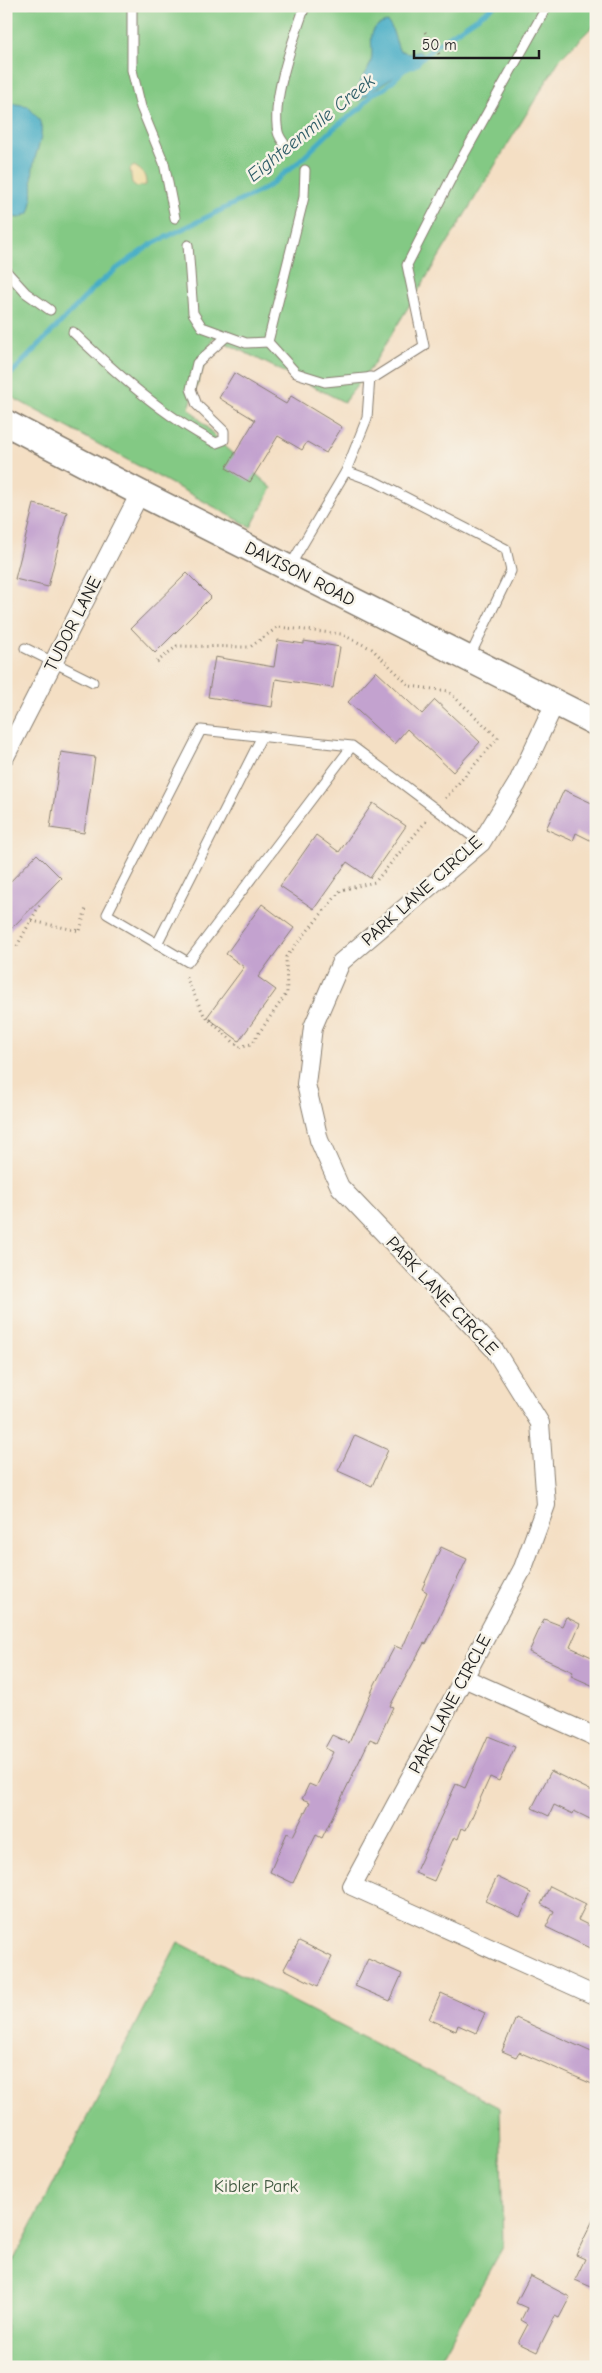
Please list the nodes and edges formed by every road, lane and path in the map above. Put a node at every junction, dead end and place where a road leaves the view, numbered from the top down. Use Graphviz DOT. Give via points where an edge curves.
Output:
graph roads {
  1 [pos="132,6"];
  2 [pos="305,6"];
  3 [pos="547,6"];
  4 [pos="425,32"];
  5 [pos="439,54"];
  6 [pos="286,146"];
  7 [pos="305,170"];
  8 [pos="175,218"];
  9 [pos="188,245"];
  10 [pos="6,270"];
  11 [pos="50,310"];
  12 [pos="73,332"];
  13 [pos="226,337"];
  14 [pos="268,342"];
  15 [pos="370,377"];
  16 [pos="6,423"];
  17 [pos="346,471"];
  18 [pos="140,493"];
  19 [pos="289,568"];
  20 [pos="25,648"];
  21 [pos="468,659"];
  22 [pos="157,662"];
  23 [pos="54,663"];
  24 [pos="93,682"];
  25 [pos="555,703"];
  26 [pos="596,723"];
  27 [pos="262,736"];
  28 [pos="352,746"];
  29 [pos="6,755"];
  30 [pos="436,809"];
  31 [pos="480,843"];
  32 [pos="40,904"];
  33 [pos="86,908"];
  34 [pos="32,921"];
  35 [pos="157,944"];
  36 [pos="17,946"];
  37 [pos="186,978"];
  38 [pos="464,1678"];
  39 [pos="596,1737"];
  40 [pos="596,1996"];
  1 -- 8 [label="lane" via="132,70 141,107 164,163"];
  2 -- 6 [label="lane" via="284,70 276,119 278,135"];
  3 -- 15 [label="lane" via="407,264 424,346"];
  4 -- 5 [label="path"];
  7 -- 14 [label="lane" via="304,197"];
  9 -- 13 [label="lane" via="192,313 202,327"];
  10 -- 11 [label="lane" via="26,293"];
  12 -- 13 [label="lane" via="110,367 194,432 216,443 224,440 224,431 197,405 191,389 197,363"];
  13 -- 14 [label="lane" via="246,343"];
  14 -- 15 [label="lane" via="285,363 303,375 325,382"];
  15 -- 17 [label="lane" via="368,418"];
  16 -- 18 [label="street, DAVISON ROAD"];
  17 -- 19 [label="lane"];
  17 -- 21 [label="lane" via="376,482 506,549 512,571"];
  18 -- 19 [label="street, DAVISON ROAD"];
  18 -- 23 [label="street, TUDOR LANE"];
  19 -- 21 [label="street, DAVISON ROAD"];
  20 -- 23 [label="lane"];
  21 -- 25 [label="street, DAVISON ROAD"];
  22 -- 30 [label="path" via="177,646 250,647 278,627 342,634 372,649 410,686 448,691 498,738"];
  23 -- 24 [label="lane"];
  23 -- 29 [label="street, TUDOR LANE"];
  25 -- 26 [label="street, DAVISON ROAD"];
  25 -- 31 [label="street, PARK LANE CIRCLE" via="517,784"];
  27 -- 28 [label="lane"];
  27 -- 35 [label="lane"];
  27 -- 35 [label="lane" via="201,730 107,914"];
  28 -- 30 [label="lane"];
  28 -- 35 [label="lane" via="188,962"];
  30 -- 31 [label="lane"];
  30 -- 37 [label="path" via="375,882 341,890 286,956 287,993 251,1044 239,1047 204,1015"];
  31 -- 38 [label="street, PARK LANE CIRCLE" via="341,962 313,1027 306,1084 319,1140 340,1187 494,1349 540,1423 546,1505 523,1568"];
  32 -- 34 [label="path"];
  33 -- 34 [label="path" via="80,931"];
  34 -- 36 [label="path"];
  38 -- 39 [label="street"];
  38 -- 40 [label="street, PARK LANE CIRCLE" via="352,1886"];
}
